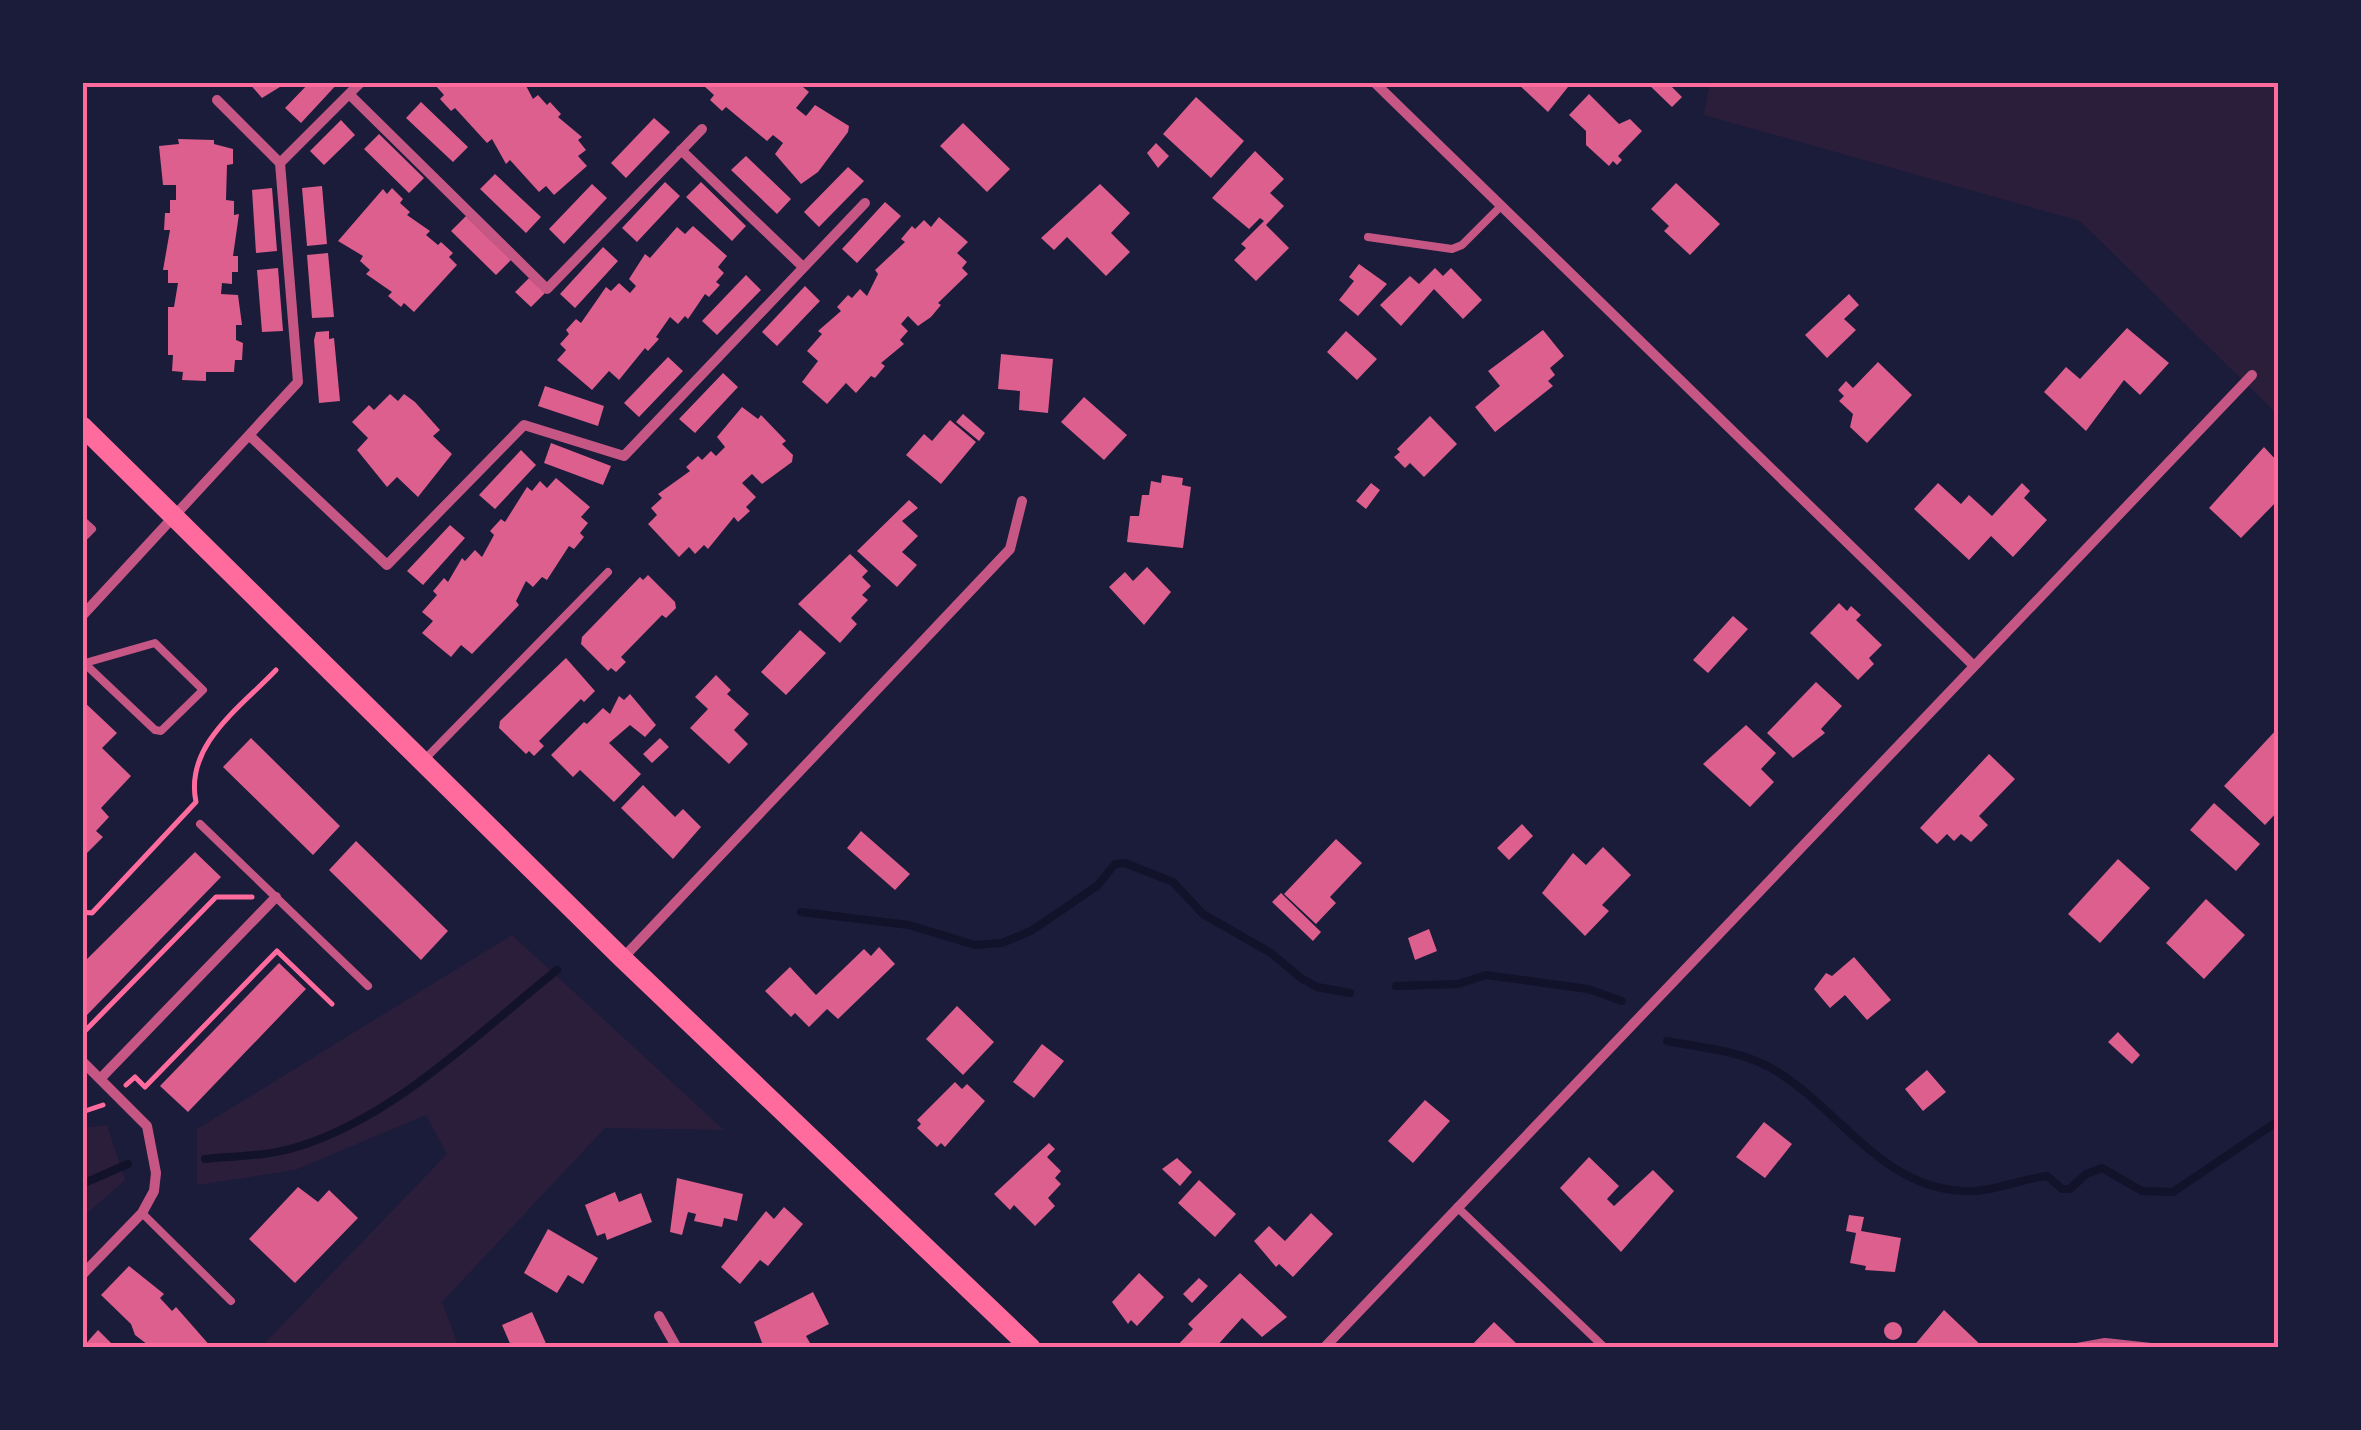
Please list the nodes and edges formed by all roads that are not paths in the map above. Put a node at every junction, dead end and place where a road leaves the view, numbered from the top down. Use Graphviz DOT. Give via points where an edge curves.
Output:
graph roads {
  1 [pos="361,82"];
  2 [pos="1374,82"];
  3 [pos="349,94"];
  4 [pos="217,100"];
  5 [pos="702,128"];
  6 [pos="681,150"];
  7 [pos="280,163"];
  8 [pos="866,203"];
  9 [pos="1500,206"];
  10 [pos="1368,237"];
  11 [pos="802,266"];
  12 [pos="2252,375"];
  13 [pos="82,426"];
  14 [pos="250,437"];
  15 [pos="1022,501"];
  16 [pos="178,516"];
  17 [pos="82,520"];
  18 [pos="82,538"];
  19 [pos="608,572"];
  20 [pos="82,616"];
  21 [pos="84,662"];
  22 [pos="1972,664"];
  23 [pos="424,760"];
  24 [pos="200,824"];
  25 [pos="276,897"];
  26 [pos="622,958"];
  27 [pos="368,986"];
  28 [pos="82,1061"];
  29 [pos="100,1079"];
  30 [pos="1457,1207"];
  31 [pos="142,1213"];
  32 [pos="82,1275"];
  33 [pos="231,1301"];
  34 [pos="659,1316"];
  35 [pos="677,1348"];
  36 [pos="1031,1348"];
  37 [pos="1324,1348"];
  38 [pos="1605,1348"];
  39 [pos="2078,1348"];
  40 [pos="2151,1348"];
  1 -- 3 [label="street"];
  2 -- 9 [label="street"];
  3 -- 6 [label="street" via="546,289"];
  3 -- 7 [label="street"];
  4 -- 7 [label="street"];
  5 -- 6 [label="street"];
  6 -- 11 [label="street"];
  7 -- 14 [label="street" via="298,382"];
  8 -- 11 [label="street"];
  9 -- 10 [label="lane" via="1452,249"];
  9 -- 22 [label="street"];
  11 -- 14 [label="street" via="624,456 524,425 386,565"];
  12 -- 22 [label="street"];
  13 -- 16 [label="main road"];
  14 -- 16 [label="street"];
  15 -- 26 [label="street" via="1010,548"];
  16 -- 20 [label="street"];
  16 -- 23 [label="main road"];
  17 -- 18 [label="lane" via="92,529"];
  19 -- 23 [label="lane"];
  21 -- 21 [label="lane" via="161,732 203,690 155,642"];
  22 -- 30 [label="street"];
  23 -- 26 [label="main road"];
  24 -- 25 [label="lane"];
  25 -- 27 [label="lane"];
  25 -- 29 [label="street"];
  26 -- 36 [label="main road"];
  28 -- 29 [label="street"];
  29 -- 31 [label="street" via="147,1126 154,1191"];
  30 -- 37 [label="street"];
  30 -- 38 [label="lane"];
  31 -- 32 [label="street"];
  31 -- 33 [label="lane"];
  34 -- 35 [label="street"];
  39 -- 40 [label="street"];
}
